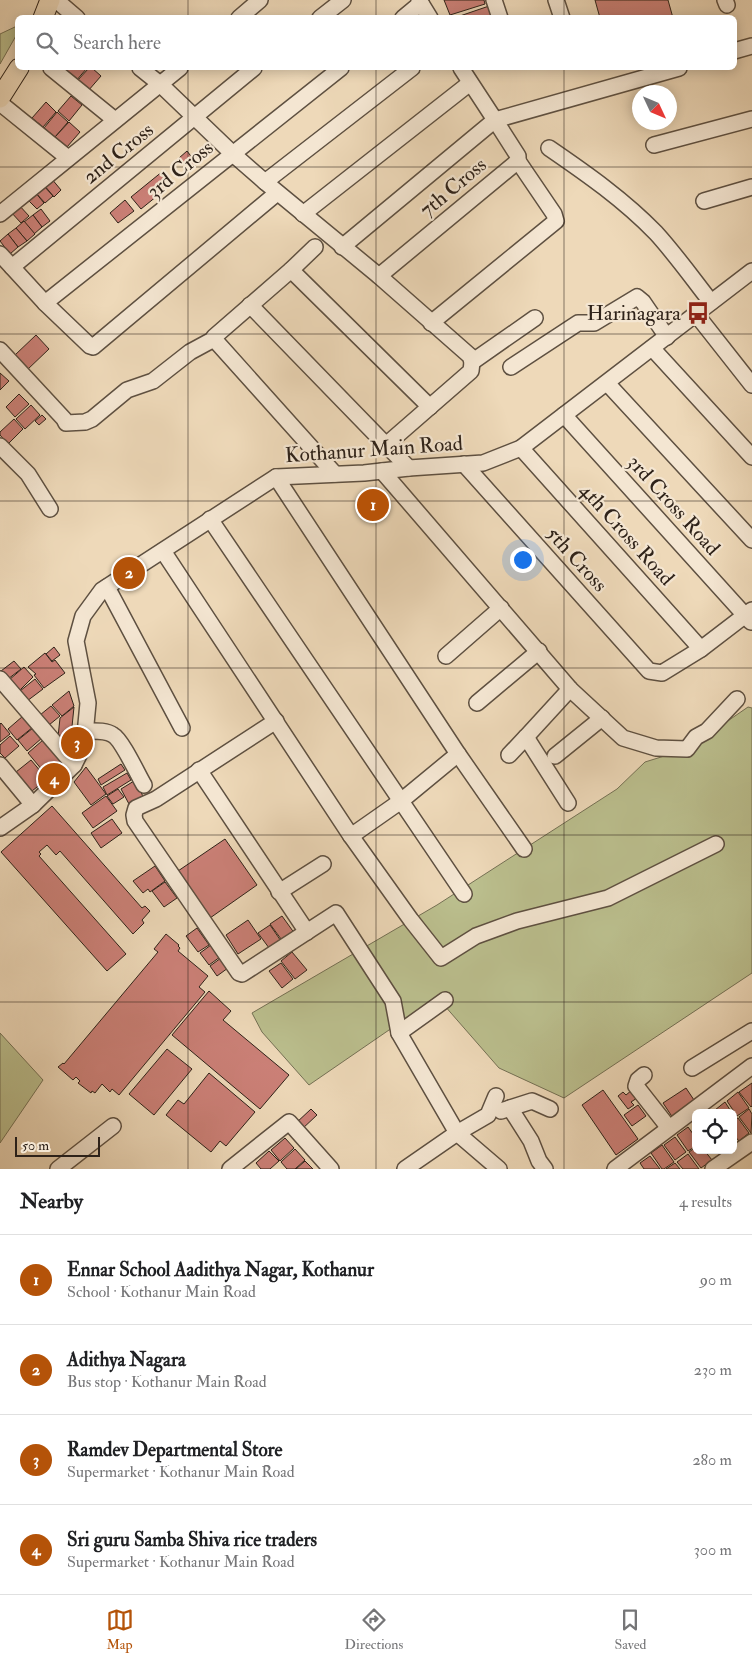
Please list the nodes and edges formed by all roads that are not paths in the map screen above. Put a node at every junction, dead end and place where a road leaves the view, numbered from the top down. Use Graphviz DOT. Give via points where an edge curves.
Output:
graph roads {
  1 [pos="50,0"];
  2 [pos="56,0"];
  3 [pos="260,0"];
  4 [pos="343,0"];
  5 [pos="494,0"];
  6 [pos="556,0"];
  7 [pos="420,1"];
  8 [pos="44,15"];
  9 [pos="74,15"];
  10 [pos="242,15"];
  11 [pos="324,15"];
  12 [pos="406,15"];
  13 [pos="428,15"];
  14 [pos="499,15"];
  15 [pos="561,15"];
  16 [pos="752,46"];
  17 [pos="737,51"];
  18 [pos="18,70"];
  19 [pos="52,70"];
  20 [pos="142,70"];
  21 [pos="178,70"];
  22 [pos="251,70"];
  23 [pos="338,70"];
  24 [pos="409,70"];
  25 [pos="461,70"];
  26 [pos="672,70"];
  27 [pos="470,83"];
  28 [pos="160,84"];
  29 [pos="0,98"];
  30 [pos="0,103"];
  31 [pos="195,118"];
  32 [pos="752,119"];
  33 [pos="115,120"];
  34 [pos="494,120"];
  35 [pos="654,145"];
  36 [pos="549,148"];
  37 [pos="233,154"];
  38 [pos="68,158"];
  39 [pos="518,162"];
  40 [pos="265,182"];
  41 [pos="752,187"];
  42 [pos="277,193"];
  43 [pos="704,201"];
  44 [pos="0,214"];
  45 [pos="303,214"];
  46 [pos="315,247"];
  47 [pos="342,247"];
  48 [pos="0,254"];
  49 [pos="12,267"];
  50 [pos="292,270"];
  51 [pos="752,271"];
  52 [pos="378,276"];
  53 [pos="711,302"];
  54 [pos="46,303"];
  55 [pos="250,305"];
  56 [pos="696,314"];
  57 [pos="535,318"];
  58 [pos="432,323"];
  59 [pos="667,336"];
  60 [pos="214,340"];
  61 [pos="652,348"];
  62 [pos="0,350"];
  63 [pos="472,362"];
  64 [pos="511,367"];
  65 [pos="607,383"];
  66 [pos="752,385"];
  67 [pos="430,407"];
  68 [pos="564,415"];
  69 [pos="386,445"];
  70 [pos="522,448"];
  71 [pos="3,457"];
  72 [pos="752,457"];
  73 [pos="464,464"];
  74 [pos="409,468"];
  75 [pos="382,471"];
  76 [pos="335,474"];
  77 [pos="276,477"];
  78 [pos="50,509"];
  79 [pos="210,519"];
  80 [pos="752,540"];
  81 [pos="162,550"];
  82 [pos="107,587"];
  83 [pos="501,608"];
  84 [pos="750,616"];
  85 [pos="701,648"];
  86 [pos="539,651"];
  87 [pos="446,656"];
  88 [pos="0,679"];
  89 [pos="570,689"];
  90 [pos="737,699"];
  91 [pos="477,703"];
  92 [pos="602,718"];
  93 [pos="276,721"];
  94 [pos="182,728"];
  95 [pos="86,731"];
  96 [pos="526,737"];
  97 [pos="458,754"];
  98 [pos="509,755"];
  99 [pos="555,756"];
  100 [pos="74,765"];
  101 [pos="0,766"];
  102 [pos="199,770"];
  103 [pos="144,785"];
  104 [pos="401,800"];
  105 [pos="568,803"];
  106 [pos="33,805"];
  107 [pos="0,828"];
  108 [pos="351,836"];
  109 [pos="716,844"];
  110 [pos="524,849"];
  111 [pos="323,864"];
  112 [pos="280,892"];
  113 [pos="464,894"];
  114 [pos="307,932"];
  115 [pos="445,1000"];
  116 [pos="752,1031"];
  117 [pos="399,1033"];
  118 [pos="692,1068"];
  119 [pos="751,1068"];
  120 [pos="644,1074"];
  121 [pos="496,1096"];
  122 [pos="510,1108"];
  123 [pos="550,1109"];
  124 [pos="488,1115"];
  125 [pos="113,1126"];
  126 [pos="669,1128"];
  127 [pos="457,1133"];
  128 [pos="752,1142"];
  129 [pos="237,1167"];
  130 [pos="58,1169"];
  131 [pos="331,1169"];
  132 [pos="405,1169"];
  133 [pos="499,1169"];
  134 [pos="545,1169"];
  135 [pos="615,1169"];
  136 [pos="713,1169"];
  1 -- 8 [label="main road"];
  2 -- 9 [label="street"];
  3 -- 10 [label="street"];
  4 -- 11 [label="street"];
  5 -- 14 [label="street"];
  6 -- 15 [label="street"];
  7 -- 12 [label="street"];
  7 -- 13 [label="street"];
  16 -- 17 [label="street"];
  18 -- 29 [label="main road"];
  19 -- 33 [label="street"];
  20 -- 28 [label="street"];
  21 -- 28 [label="street"];
  22 -- 31 [label="street, 2nd Cross"];
  23 -- 37 [label="street, 3rd Cross"];
  24 -- 40 [label="street"];
  25 -- 27 [label="street, 7th Cross"];
  26 -- 34 [label="street"];
  27 -- 34 [label="street, 7th Cross"];
  27 -- 45 [label="street"];
  28 -- 31 [label="street"];
  28 -- 33 [label="street"];
  30 -- 38 [label="street"];
  31 -- 37 [label="street"];
  31 -- 49 [label="street, 2nd Cross"];
  32 -- 35 [label="street"];
  33 -- 38 [label="street"];
  34 -- 39 [label="street, 7th Cross" via="518,156"];
  34 -- 47 [label="street"];
  36 -- 53 [label="street" via="608,189 657,234"];
  37 -- 40 [label="street"];
  37 -- 54 [label="street, 3rd Cross"];
  38 -- 44 [label="street"];
  39 -- 52 [label="street, 7th Cross"];
  39 -- 58 [label="street" via="556,221"];
  40 -- 42 [label="street"];
  41 -- 43 [label="street"];
  42 -- 45 [label="street"];
  42 -- 54 [label="street" via="95,346 90,346"];
  45 -- 47 [label="street"];
  46 -- 50 [label="street"];
  47 -- 52 [label="street"];
  48 -- 49 [label="street"];
  49 -- 54 [label="street"];
  50 -- 55 [label="street"];
  50 -- 67 [label="street"];
  51 -- 53 [label="street, Kothanur Main Road"];
  52 -- 58 [label="street"];
  53 -- 56 [label="street, Kothanur Main Road"];
  55 -- 60 [label="street"];
  55 -- 69 [label="street"];
  56 -- 59 [label="street, Kothanur Main Road"];
  56 -- 66 [label="street"];
  57 -- 63 [label="street"];
  58 -- 63 [label="street" via="470,356"];
  59 -- 61 [label="street, Kothanur Main Road"];
  59 -- 64 [label="street" via="637,298 594,323 578,323"];
  60 -- 62 [label="street" via="190,352 153,381 128,390 92,419 66,423"];
  60 -- 76 [label="street"];
  61 -- 65 [label="street, Kothanur Main Road"];
  61 -- 72 [label="street"];
  63 -- 67 [label="street" via="471,371"];
  65 -- 68 [label="street, Kothanur Main Road"];
  65 -- 80 [label="street"];
  67 -- 69 [label="street"];
  68 -- 70 [label="street, Kothanur Main Road"];
  68 -- 84 [label="street, 3rd Cross Road"];
  69 -- 74 [label="street"];
  70 -- 73 [label="street, Kothanur Main Road" via="483,463"];
  70 -- 85 [label="street, 4th Cross Road"];
  71 -- 78 [label="street" via="28,474"];
  73 -- 74 [label="street, Kothanur Main Road"];
  73 -- 85 [label="street, 5th Cross" via="649,671 662,673"];
  74 -- 75 [label="street, Kothanur Main Road"];
  75 -- 76 [label="street, Kothanur Main Road"];
  75 -- 83 [label="street"];
  76 -- 77 [label="street, Kothanur Main Road"];
  77 -- 79 [label="street, Kothanur Main Road"];
  77 -- 97 [label="street"];
  79 -- 81 [label="street, Kothanur Main Road"];
  79 -- 104 [label="street"];
  81 -- 82 [label="street, Kothanur Main Road"];
  81 -- 93 [label="street"];
  82 -- 94 [label="street"];
  82 -- 95 [label="street, Kothanur Main Road" via="82,616 76,641 88,703"];
  83 -- 86 [label="street"];
  83 -- 87 [label="street"];
  84 -- 85 [label="street"];
  86 -- 89 [label="street"];
  86 -- 91 [label="street"];
  88 -- 100 [label="street"];
  89 -- 92 [label="street"];
  89 -- 96 [label="street"];
  90 -- 92 [label="street" via="687,749 656,748 623,738"];
  92 -- 99 [label="street"];
  93 -- 102 [label="street"];
  93 -- 108 [label="street"];
  95 -- 100 [label="street, Kothanur Main Road"];
  95 -- 103 [label="street" via="113,735"];
  96 -- 98 [label="street"];
  96 -- 105 [label="street"];
  97 -- 104 [label="street"];
  97 -- 110 [label="street"];
  100 -- 106 [label="street, Kothanur Main Road"];
  101 -- 106 [label="street"];
  102 -- 112 [label="street"];
  102 -- 114 [label="street" via="156,799 136,808 135,821 240,973 245,974"];
  104 -- 108 [label="street"];
  104 -- 113 [label="street"];
  106 -- 107 [label="street, Kothanur Main Road"];
  108 -- 109 [label="street" via="441,958 476,936 517,921 608,898"];
  111 -- 112 [label="street"];
  112 -- 114 [label="street"];
  114 -- 117 [label="street" via="336,914 392,1001"];
  115 -- 117 [label="street"];
  116 -- 118 [label="street"];
  117 -- 127 [label="street"];
  119 -- 126 [label="street"];
  120 -- 126 [label="street" via="636,1086"];
  121 -- 124 [label="street"];
  122 -- 123 [label="street" via="532,1101"];
  122 -- 124 [label="street"];
  122 -- 134 [label="street"];
  124 -- 127 [label="street"];
  125 -- 130 [label="street"];
  126 -- 135 [label="street"];
  127 -- 132 [label="street"];
  127 -- 133 [label="street"];
  128 -- 136 [label="street"];
  129 -- 131 [label="street" via="289,1122"];
}
